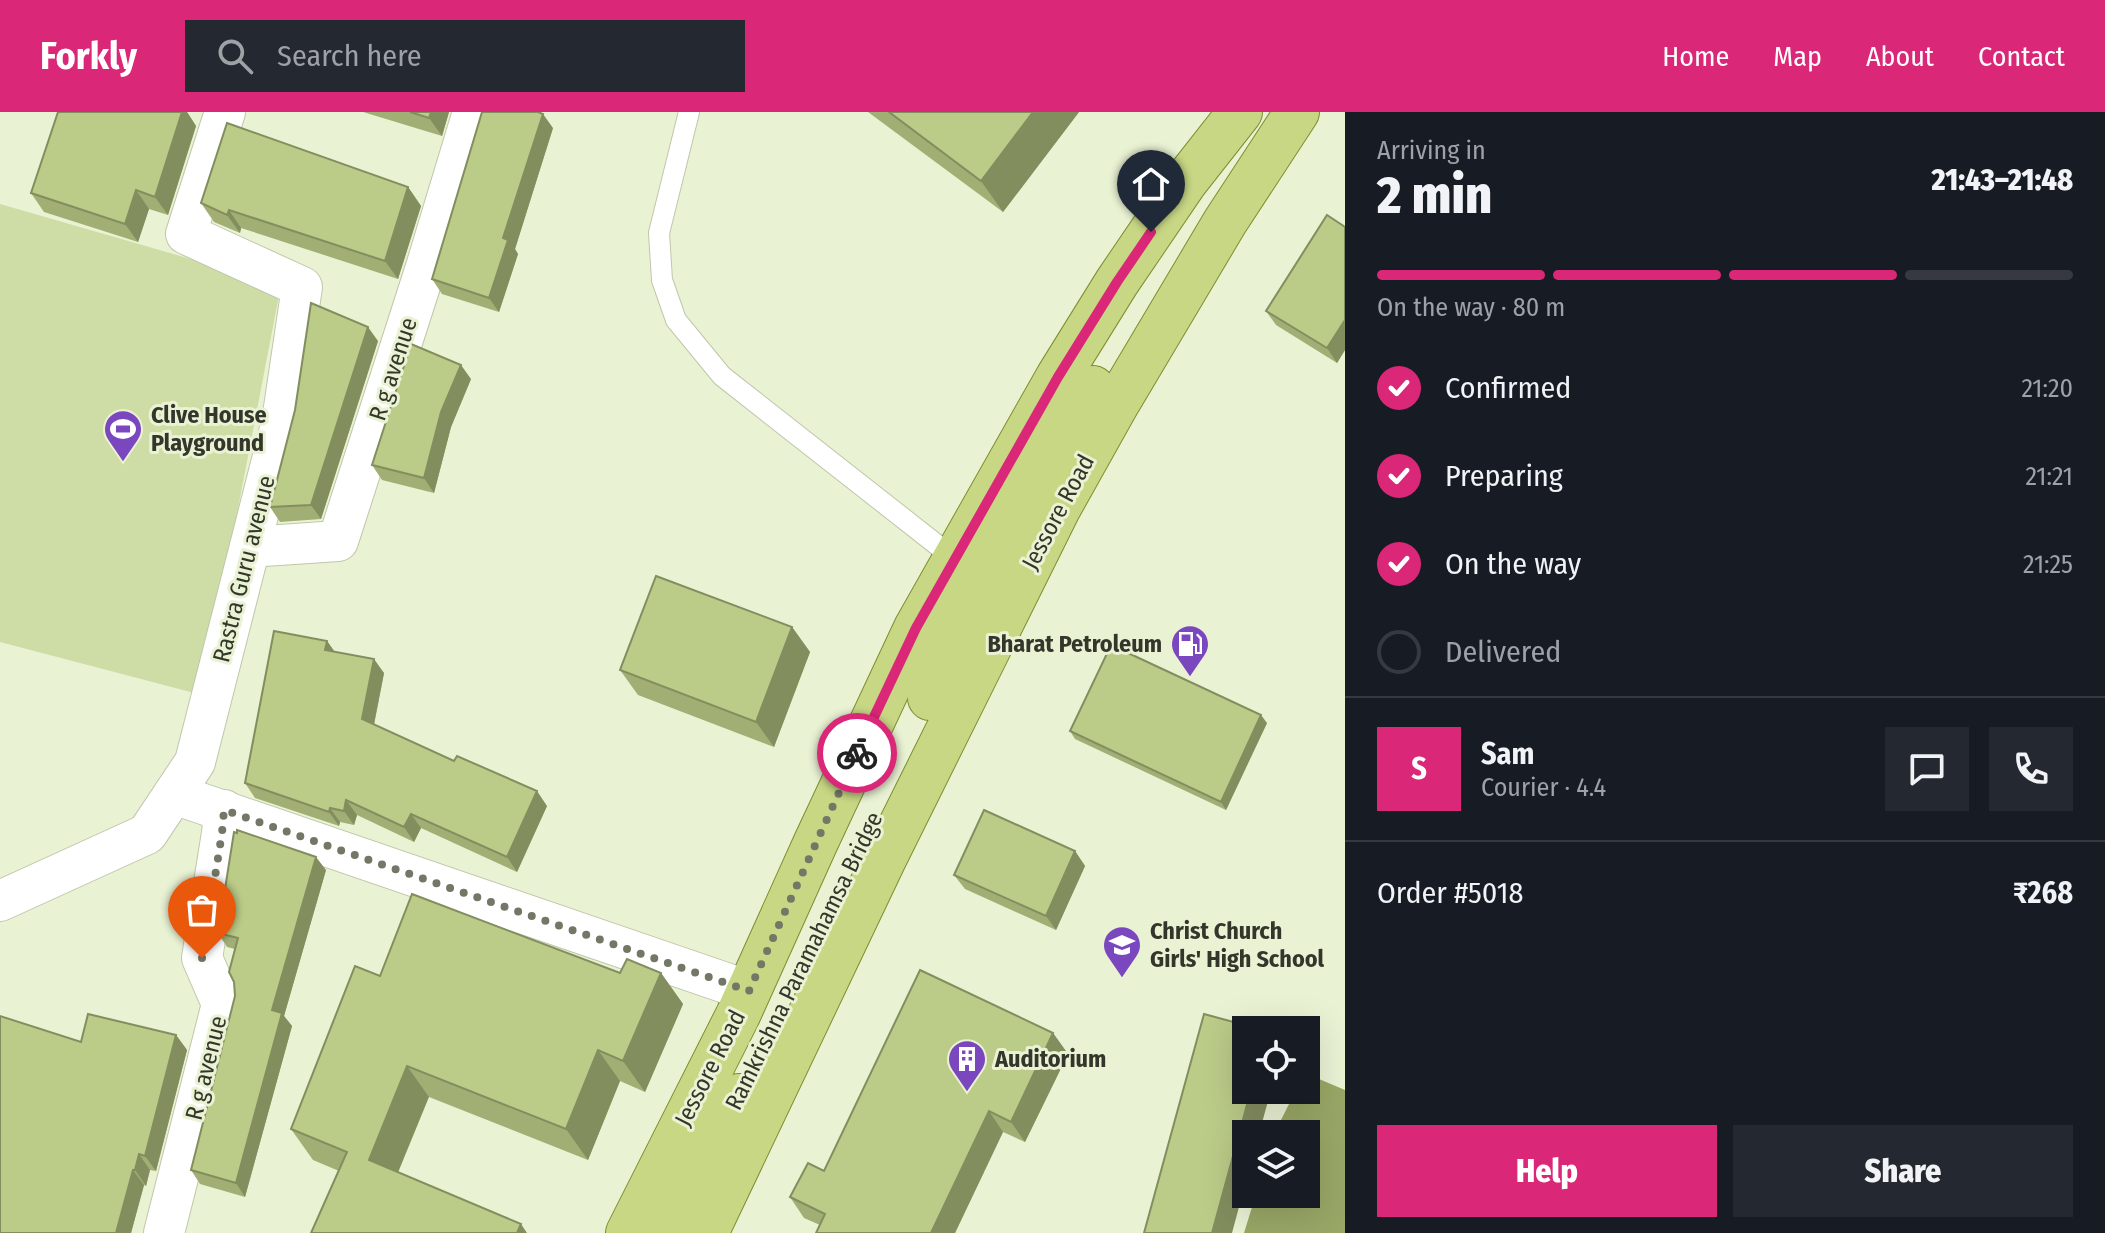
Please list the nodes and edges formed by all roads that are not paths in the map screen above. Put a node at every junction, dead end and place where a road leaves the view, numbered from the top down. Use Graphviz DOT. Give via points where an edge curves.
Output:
graph roads {
  1 [pos="225,112"];
  2 [pos="473,112"];
  3 [pos="689,112"];
  4 [pos="1289,112"];
  5 [pos="1297,112"];
  6 [pos="1246,124"];
  7 [pos="250,547"];
  8 [pos="955,559"];
  9 [pos="174,794"];
  10 [pos="224,810"];
  11 [pos="0,901"];
  12 [pos="749,991"];
  13 [pos="164,1233"];
  14 [pos="628,1233"];
  15 [pos="670,1233"];
  16 [pos="706,1233"];
  1 -- 7 [label="street, Rastra Guru avenue" via="186,234 302,287 282,421"];
  2 -- 7 [label="street, R g avenue" via="338,541"];
  3 -- 8 [label="lane" via="659,233 662,280 676,320 722,376"];
  4 -- 6 [label="main road"];
  5 -- 16 [label="main road, Jessore Road" via="1217,235 1058,509"];
  6 -- 8 [label="main road, Jessore Road" via="1185,182 1117,282"];
  6 -- 15 [label="main road, Ramkrishna Paramahamsa Bridge" via="1044,469"];
  7 -- 9 [label="street, Rastra Guru avenue" via="195,762"];
  8 -- 12 [label="main road, Jessore Road" via="916,628"];
  9 -- 10 [label="street"];
  9 -- 11 [label="street, Rastra Guru avenue" via="147,834"];
  10 -- 12 [label="street"];
  10 -- 13 [label="street, R g avenue" via="202,958 222,1004"];
  12 -- 14 [label="main road, Jessore Road"];
}
